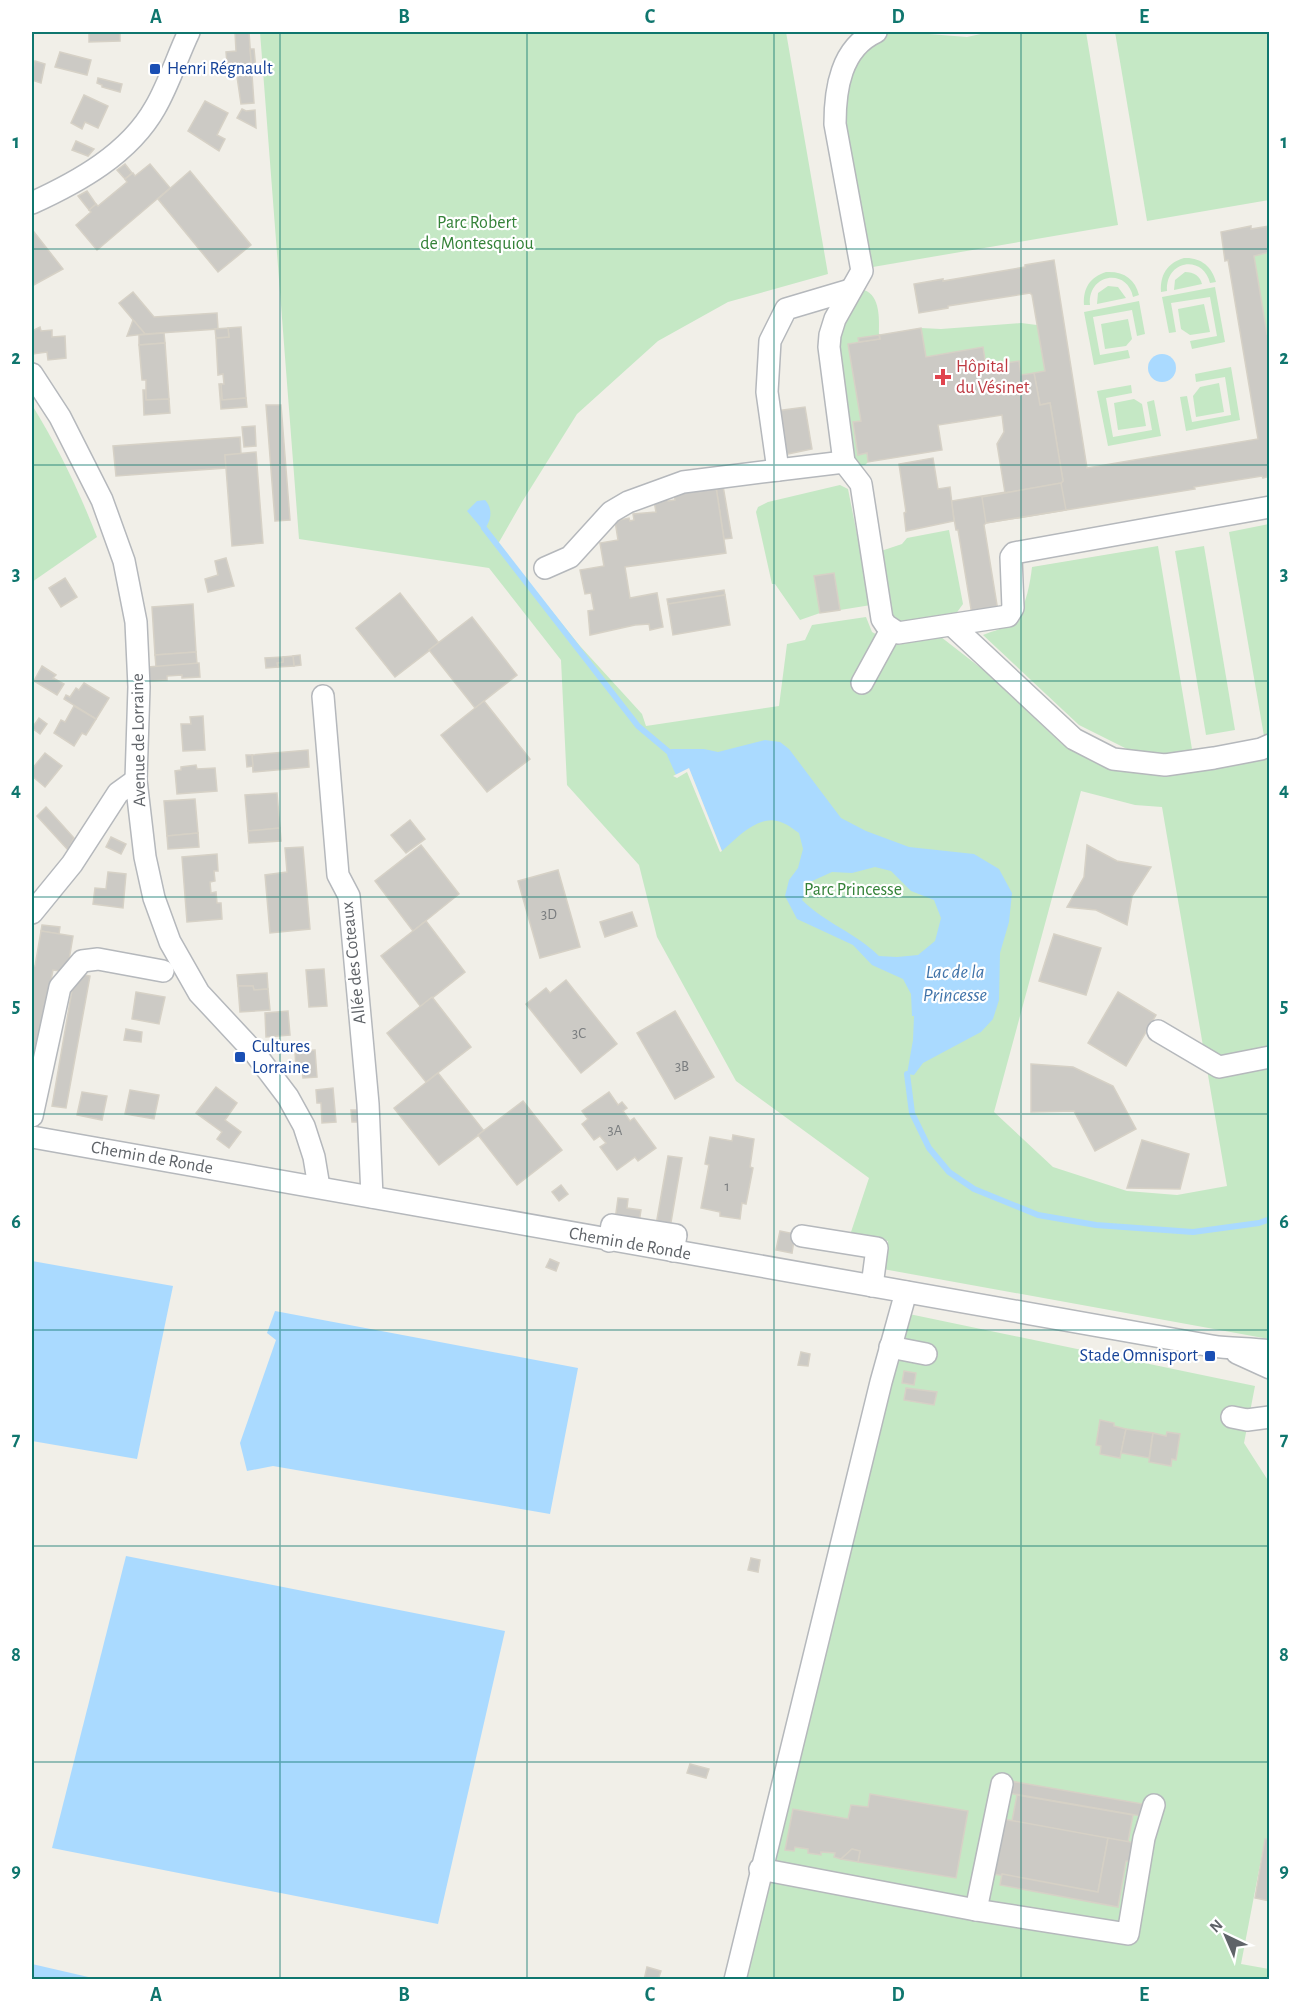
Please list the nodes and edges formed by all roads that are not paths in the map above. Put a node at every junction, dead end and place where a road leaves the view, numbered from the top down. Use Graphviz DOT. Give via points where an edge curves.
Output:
graph roads {
  1 [pos="876,32"];
  2 [pos="182,35"];
  3 [pos="32,203"];
  4 [pos="850,290"];
  5 [pos="32,374"];
  6 [pos="844,462"];
  7 [pos="778,470"];
  8 [pos="1269,507"];
  9 [pos="545,568"];
  10 [pos="953,626"];
  11 [pos="891,630"];
  12 [pos="862,683"];
  13 [pos="323,696"];
  14 [pos="1269,745"];
  15 [pos="136,780"];
  16 [pos="32,913"];
  17 [pos="163,971"];
  18 [pos="1158,1031"];
  19 [pos="1269,1058"];
  20 [pos="32,1116"];
  21 [pos="32,1137"];
  22 [pos="319,1187"];
  23 [pos="372,1197"];
  24 [pos="802,1236"];
  25 [pos="872,1286"];
  26 [pos="906,1292"];
  27 [pos="890,1347"];
  28 [pos="1229,1348"];
  29 [pos="1269,1351"];
  30 [pos="926,1354"];
  31 [pos="1269,1368"];
  32 [pos="1232,1417"];
  33 [pos="1269,1417"];
  34 [pos="1002,1784"];
  35 [pos="1154,1804"];
  36 [pos="760,1869"];
  37 [pos="976,1910"];
  38 [pos="735,1980"];
  1 -- 4 [label="street" via="849,57 838,79 835,102 835,124 862,271"];
  2 -- 3 [label="street" via="155,107 133,136 90,172"];
  4 -- 6 [label="street" via="830,335 829,347"];
  4 -- 7 [label="street" via="786,309 770,341 768,404"];
  5 -- 15 [label="street, Avenue de Lorraine" via="60,417 102,500 124,561 136,622"];
  6 -- 7 [label="street"];
  6 -- 11 [label="street" via="861,484 882,619"];
  7 -- 9 [label="street" via="682,482 628,502 611,512 570,557"];
  8 -- 10 [label="street" via="1014,553 1013,608 1008,616"];
  10 -- 11 [label="street" via="898,633"];
  10 -- 14 [label="street" via="1074,738 1113,759 1165,765"];
  11 -- 12 [label="street"];
  13 -- 23 [label="street, Allée des Coteaux" via="338,875 349,896 368,1104"];
  15 -- 16 [label="street" via="118,793 72,864"];
  15 -- 22 [label="street, Avenue de Lorraine" via="145,857 170,942 199,993 288,1097 304,1126"];
  17 -- 20 [label="street" via="98,959 82,961 76,967 60,987"];
  18 -- 19 [label="street" via="1220,1067"];
  21 -- 22 [label="street, Chemin de Ronde"];
  22 -- 23 [label="street, Chemin de Ronde"];
  23 -- 25 [label="street, Chemin de Ronde"];
  24 -- 25 [label="street" via="877,1248"];
  25 -- 26 [label="street, Chemin de Ronde"];
  26 -- 27 [label="street"];
  26 -- 28 [label="street, Chemin de Ronde"];
  27 -- 30 [label="street"];
  27 -- 36 [label="street"];
  28 -- 29 [label="street, Chemin de Ronde"];
  28 -- 31 [label="street, Chemin de Ronde"];
  32 -- 33 [label="street"];
  34 -- 37 [label="street"];
  35 -- 37 [label="street" via="1144,1838 1128,1934"];
  36 -- 37 [label="street"];
  36 -- 38 [label="street"];
}
